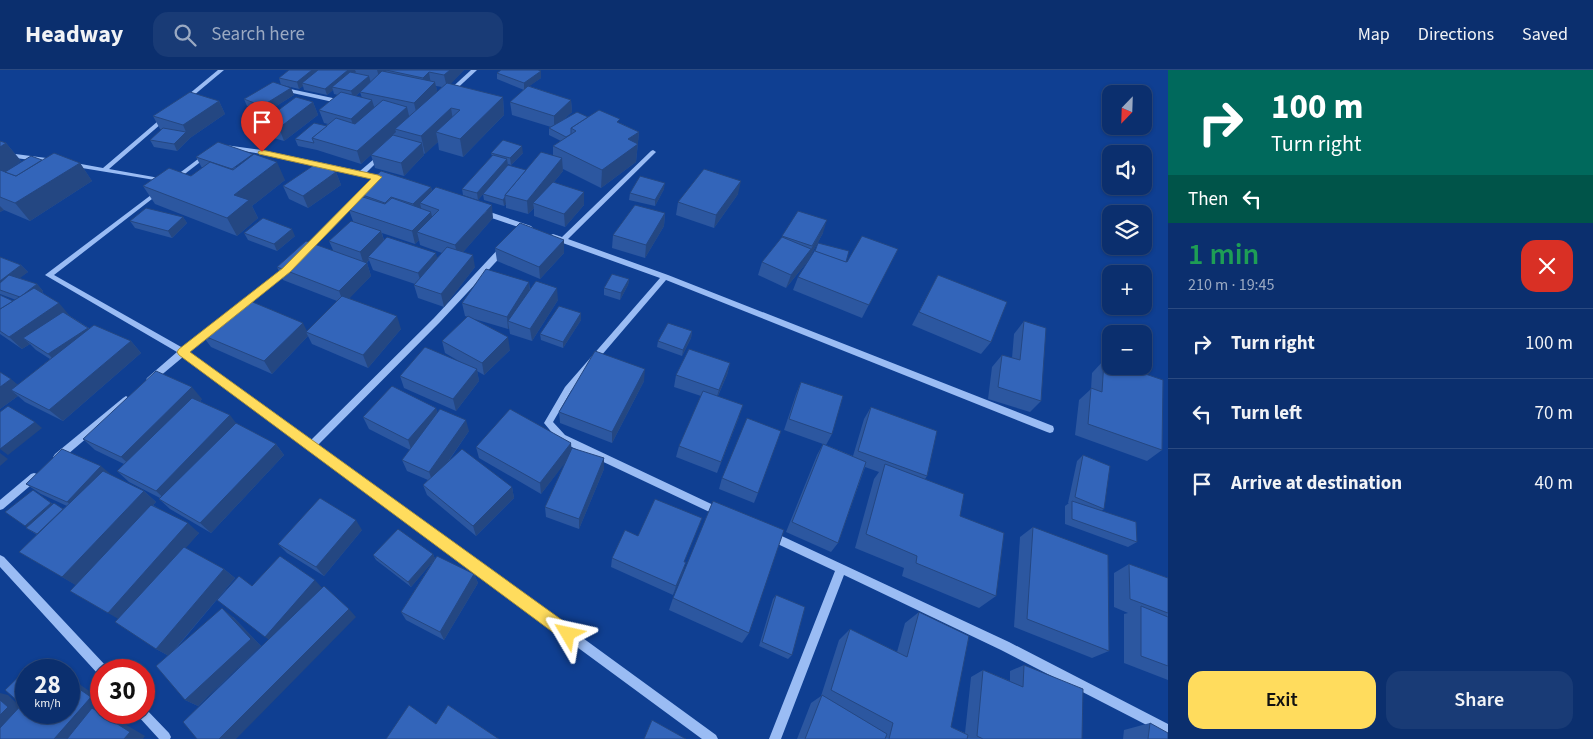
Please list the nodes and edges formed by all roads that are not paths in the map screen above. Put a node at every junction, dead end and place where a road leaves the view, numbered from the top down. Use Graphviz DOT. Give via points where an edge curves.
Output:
graph roads {
  1 [pos="221,70"];
  2 [pos="474,70"];
  3 [pos="277,88"];
  4 [pos="440,101"];
  5 [pos="353,105"];
  6 [pos="178,107"];
  7 [pos="170,113"];
  8 [pos="388,150"];
  9 [pos="653,152"];
  10 [pos="0,154"];
  11 [pos="106,169"];
  12 [pos="361,174"];
  13 [pos="170,182"];
  14 [pos="471,208"];
  15 [pos="563,240"];
  16 [pos="511,241"];
  17 [pos="301,256"];
  18 [pos="294,263"];
  19 [pos="664,278"];
  20 [pos="235,311"];
  21 [pos="220,323"];
  22 [pos="183,352"];
  23 [pos="145,384"];
  24 [pos="130,397"];
  25 [pos="1050,429"];
  26 [pos="310,446"];
  27 [pos="54,460"];
  28 [pos="39,473"];
  29 [pos="0,506"];
  30 [pos="728,516"];
  31 [pos="763,532"];
  32 [pos="0,560"];
  33 [pos="841,569"];
  34 [pos="92,659"];
  35 [pos="153,724"];
  36 [pos="1168,730"];
  37 [pos="165,737"];
  38 [pos="712,739"];
  39 [pos="774,739"];
  1 -- 6 [label="street"];
  2 -- 4 [label="street"];
  3 -- 5 [label="street"];
  7 -- 11 [label="street"];
  8 -- 12 [label="street"];
  9 -- 15 [label="street"];
  10 -- 11 [label="street"];
  11 -- 13 [label="street"];
  12 -- 13 [label="street" via="228,147 215,150"];
  12 -- 17 [label="street" via="381,178"];
  13 -- 22 [label="street" via="50,276"];
  14 -- 15 [label="street" via="521,230"];
  15 -- 19 [label="street"];
  16 -- 26 [label="street"];
  18 -- 20 [label="street"];
  19 -- 25 [label="street"];
  19 -- 30 [label="street" via="568,389 548,422 562,438"];
  21 -- 22 [label="street"];
  22 -- 23 [label="street"];
  22 -- 26 [label="street"];
  24 -- 27 [label="street"];
  26 -- 38 [label="street"];
  28 -- 29 [label="street"];
  31 -- 33 [label="street"];
  32 -- 34 [label="street"];
  33 -- 36 [label="street" via="1005,646"];
  33 -- 39 [label="street"];
  35 -- 37 [label="street"];
}
